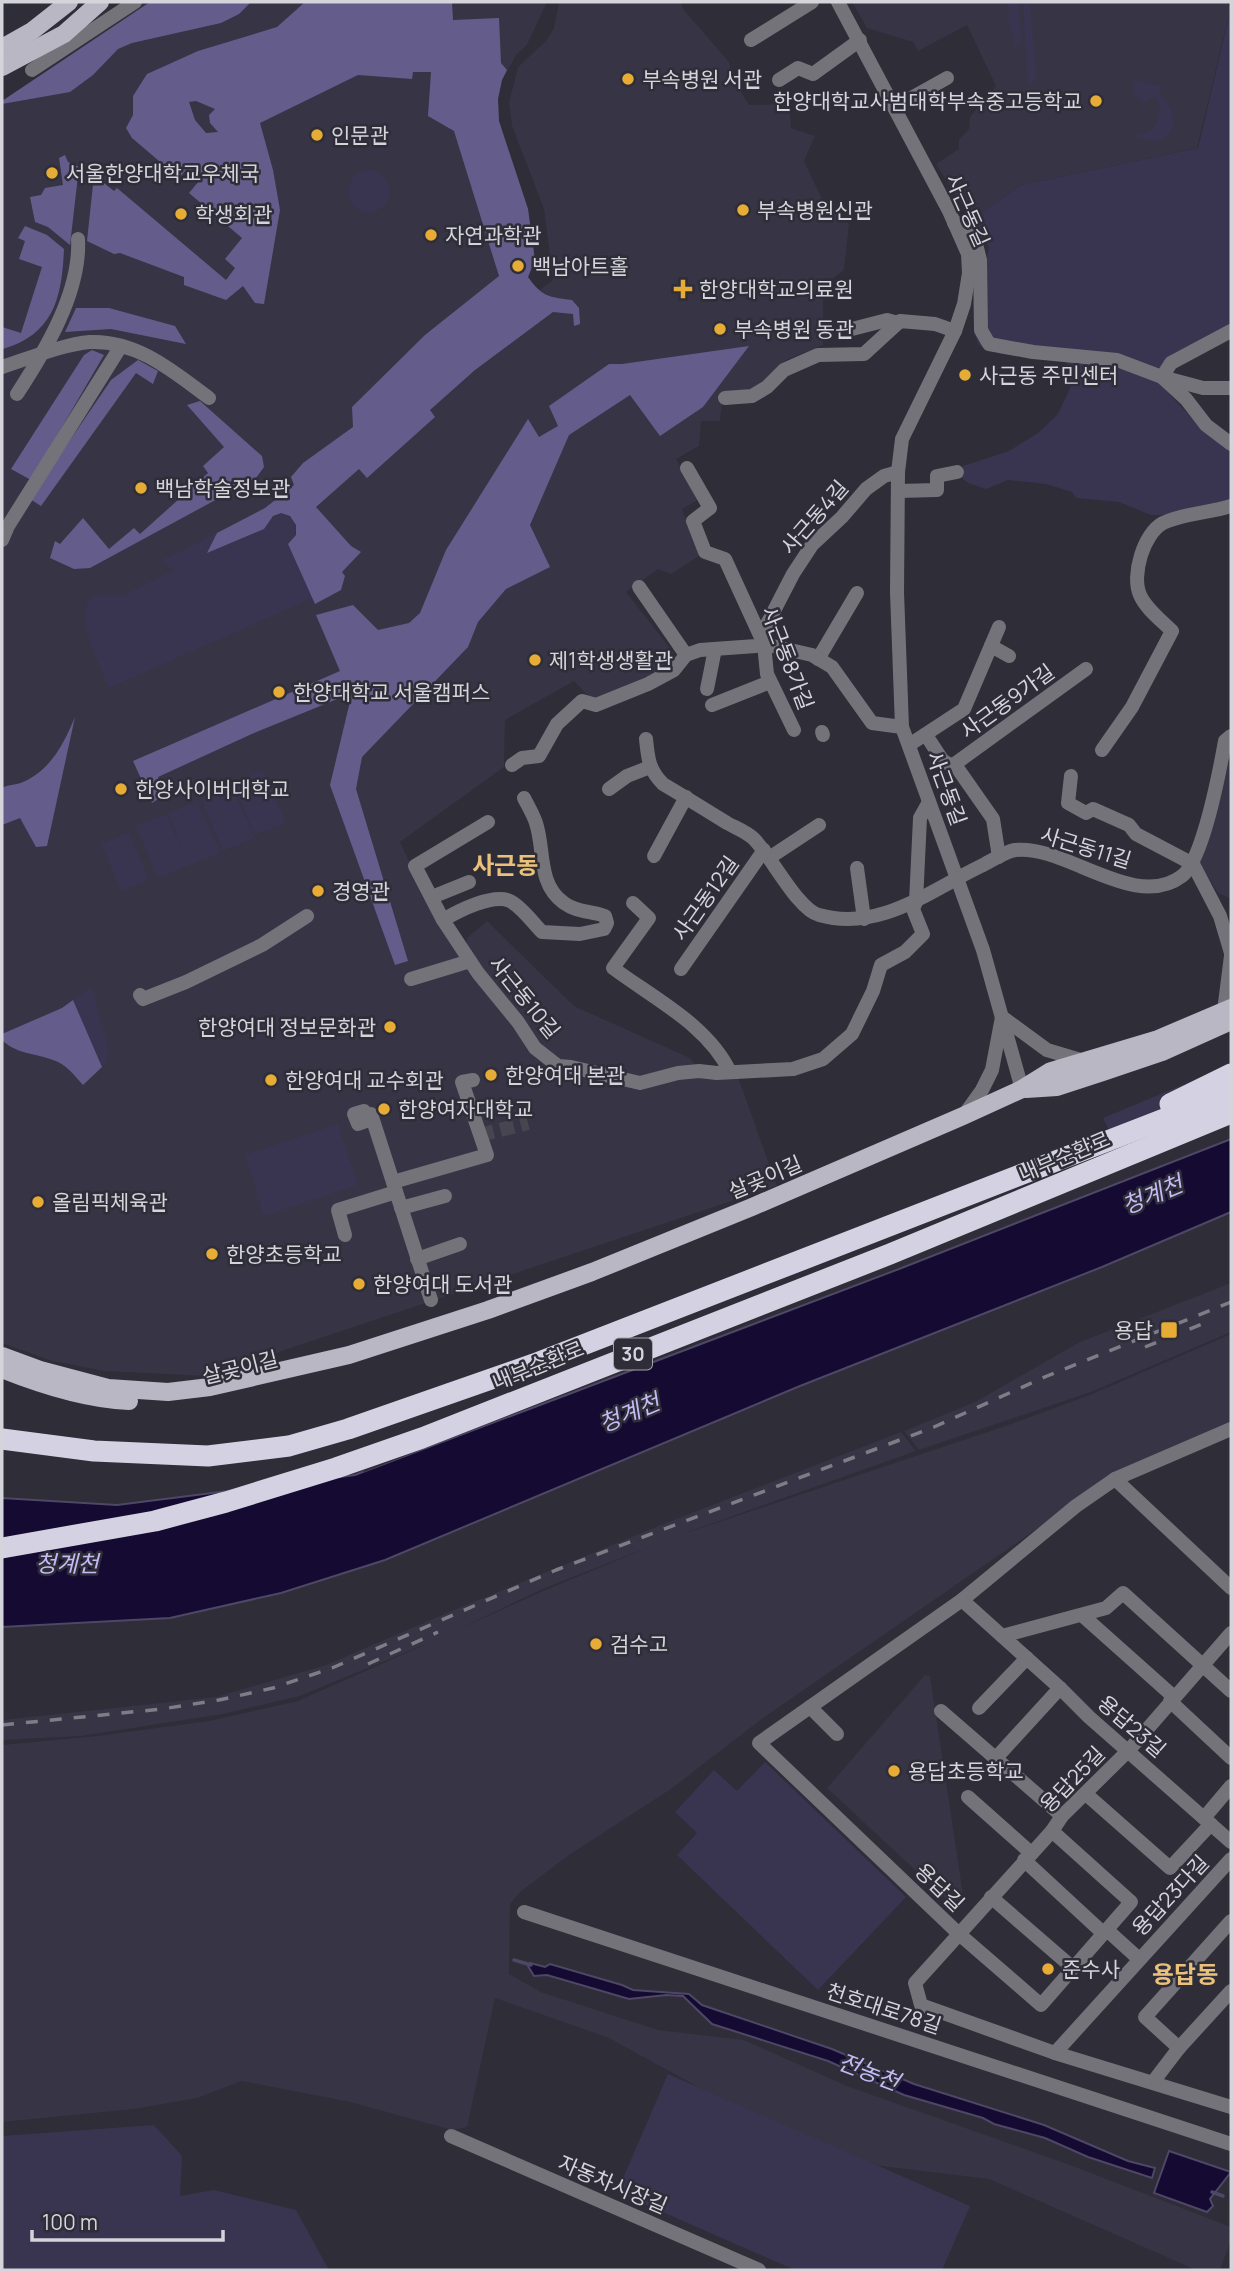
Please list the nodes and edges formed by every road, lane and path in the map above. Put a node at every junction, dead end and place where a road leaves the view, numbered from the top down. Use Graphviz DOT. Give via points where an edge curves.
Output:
graph roads {
  1 [pos="69,2"];
  2 [pos="100,2"];
  3 [pos="135,2"];
  4 [pos="812,2"];
  5 [pos="838,2"];
  6 [pos="751,40"];
  7 [pos="860,40"];
  8 [pos="2,48"];
  9 [pos="2,67"];
  10 [pos="32,70"];
  11 [pos="947,78"];
  12 [pos="779,79"];
  13 [pos="895,107"];
  14 [pos="954,223"];
  15 [pos="78,239"];
  16 [pos="898,323"];
  17 [pos="852,329"];
  18 [pos="955,331"];
  19 [pos="1231,331"];
  20 [pos="121,346"];
  21 [pos="44,354"];
  22 [pos="2,367"];
  23 [pos="1162,377"];
  24 [pos="1231,388"];
  25 [pos="17,394"];
  26 [pos="209,398"];
  27 [pos="725,398"];
  28 [pos="1231,444"];
  29 [pos="687,468"];
  30 [pos="898,472"];
  31 [pos="957,472"];
  32 [pos="898,491"];
  33 [pos="1231,506"];
  34 [pos="2,540"];
  35 [pos="639,587"];
  36 [pos="857,593"];
  37 [pos="999,627"];
  38 [pos="764,644"];
  39 [pos="991,646"];
  40 [pos="715,649"];
  41 [pos="686,655"];
  42 [pos="1009,656"];
  43 [pos="818,659"];
  44 [pos="1086,669"];
  45 [pos="770,682"];
  46 [pos="708,689"];
  47 [pos="712,705"];
  48 [pos="902,727"];
  49 [pos="794,730"];
  50 [pos="926,736"];
  51 [pos="1231,736"];
  52 [pos="646,739"];
  53 [pos="909,746"];
  54 [pos="1102,750"];
  55 [pos="512,765"];
  56 [pos="952,766"];
  57 [pos="650,768"];
  58 [pos="1071,776"];
  59 [pos="609,789"];
  60 [pos="686,797"];
  61 [pos="524,798"];
  62 [pos="929,802"];
  63 [pos="488,822"];
  64 [pos="819,825"];
  65 [pos="766,854"];
  66 [pos="654,856"];
  67 [pos="999,857"];
  68 [pos="1193,864"];
  69 [pos="857,868"];
  70 [pos="957,878"];
  71 [pos="469,882"];
  72 [pos="432,897"];
  73 [pos="916,902"];
  74 [pos="633,903"];
  75 [pos="307,916"];
  76 [pos="864,919"];
  77 [pos="443,920"];
  78 [pos="1231,955"];
  79 [pos="470,961"];
  80 [pos="681,969"];
  81 [pos="411,979"];
  82 [pos="140,995"];
  83 [pos="1229,1013"];
  84 [pos="1002,1017"];
  85 [pos="1084,1061"];
  86 [pos="723,1072"];
  87 [pos="1231,1074"];
  88 [pos="473,1080"];
  89 [pos="1022,1089"];
  90 [pos="1231,1093"];
  91 [pos="1231,1113"];
  92 [pos="369,1115"];
  93 [pos="963,1116"];
  94 [pos="1049,1164"];
  95 [pos="394,1187"];
  96 [pos="445,1196"];
  97 [pos="401,1208"];
  98 [pos="345,1236"];
  99 [pos="460,1244"];
  100 [pos="417,1259"];
  101 [pos="522,1299"];
  102 [pos="431,1300"];
  103 [pos="2,1356"];
  104 [pos="2,1369"];
  105 [pos="1231,1429"];
  106 [pos="2,1439"];
  107 [pos="1115,1479"];
  108 [pos="2,1548"];
  109 [pos="1231,1588"];
  110 [pos="962,1600"];
  111 [pos="1082,1615"];
  112 [pos="1231,1633"];
  113 [pos="1002,1636"];
  114 [pos="1027,1658"];
  115 [pos="1203,1664"];
  116 [pos="1059,1688"];
  117 [pos="1231,1691"];
  118 [pos="1172,1699"];
  119 [pos="810,1707"];
  120 [pos="979,1707"];
  121 [pos="941,1711"];
  122 [pos="837,1734"];
  123 [pos="1129,1750"];
  124 [pos="996,1758"];
  125 [pos="1231,1758"];
  126 [pos="1231,1786"];
  127 [pos="1086,1794"];
  128 [pos="968,1797"];
  129 [pos="1062,1816"];
  130 [pos="1208,1821"];
  131 [pos="1052,1831"];
  132 [pos="1231,1842"];
  133 [pos="1028,1857"];
  134 [pos="1231,1859"];
  135 [pos="991,1897"];
  136 [pos="523,1912"];
  137 [pos="1231,1920"];
  138 [pos="1105,1932"];
  139 [pos="959,1934"];
  140 [pos="1139,1959"];
  141 [pos="1073,1968"];
  142 [pos="1231,1991"];
  143 [pos="1179,2048"];
  144 [pos="1055,2053"];
  145 [pos="1153,2082"];
  146 [pos="1231,2107"];
  147 [pos="451,2136"];
  148 [pos="1231,2144"];
  149 [pos="759,2270"];
  1 -- 8 [label="main road"];
  2 -- 9 [label="main road" via="64,34"];
  3 -- 10 [label="street"];
  4 -- 6 [label="street"];
  5 -- 7 [label="street, 사근동길"];
  7 -- 12 [label="street" via="813,74 798,68"];
  7 -- 13 [label="street, 사근동길"];
  11 -- 13 [label="street"];
  13 -- 14 [label="street, 사근동길"];
  14 -- 18 [label="street, 사근동길" via="968,254 969,273"];
  14 -- 23 [label="street" via="963,224 975,240 980,260 981,330 989,344 1117,360"];
  15 -- 21 [label="street" via="79,253 64,312"];
  16 -- 17 [label="street" via="887,320"];
  16 -- 18 [label="street" via="936,324"];
  16 -- 27 [label="street" via="864,354 818,355 784,370 752,396"];
  18 -- 30 [label="street, 사근동길" via="902,439"];
  19 -- 23 [label="street" via="1171,363"];
  20 -- 21 [label="street" via="89,342 79,350"];
  20 -- 26 [label="street" via="156,359"];
  20 -- 34 [label="street"];
  21 -- 22 [label="street"];
  21 -- 25 [label="street"];
  23 -- 24 [label="street" via="1203,388"];
  23 -- 28 [label="street" via="1206,425"];
  29 -- 38 [label="street, 사근동8가길" via="710,508 693,521 705,552 724,559"];
  30 -- 32 [label="street, 사근동길"];
  30 -- 38 [label="street, 사근동4길" via="866,489 812,545 764,630"];
  31 -- 32 [label="street" via="937,475 937,490"];
  32 -- 48 [label="street, 사근동길"];
  33 -- 54 [label="street" via="1162,524 1145,540 1138,593 1172,631 1132,707"];
  35 -- 41 [label="street"];
  36 -- 43 [label="street"];
  37 -- 39 [label="street"];
  38 -- 40 [label="street"];
  38 -- 43 [label="street"];
  38 -- 45 [label="street, 사근동8가길"];
  39 -- 42 [label="street"];
  39 -- 50 [label="street" via="964,709"];
  40 -- 41 [label="street"];
  40 -- 46 [label="street"];
  41 -- 55 [label="street" via="674,670 648,684 596,705 582,701 557,724 539,756"];
  43 -- 48 [label="street" via="832,667 872,723"];
  44 -- 56 [label="street, 사근동9가길"];
  45 -- 47 [label="street"];
  45 -- 49 [label="street, 사근동8가길"];
  48 -- 53 [label="street, 사근동길"];
  50 -- 53 [label="street"];
  50 -- 56 [label="street" via="943,761"];
  51 -- 68 [label="street" via="1225,741 1216,792"];
  52 -- 57 [label="street"];
  53 -- 62 [label="street, 사근동길"];
  56 -- 67 [label="street" via="993,819"];
  57 -- 59 [label="street"];
  57 -- 60 [label="street, 사근동12길" via="663,784"];
  58 -- 68 [label="street" via="1068,803 1129,825 1136,834"];
  60 -- 65 [label="street, 사근동12길" via="752,837"];
  60 -- 66 [label="street"];
  61 -- 77 [label="street" via="536,822 545,877 552,891 574,909 605,916 604,929 559,935 542,932 511,901 497,899 461,909"];
  62 -- 70 [label="street, 사근동길"];
  62 -- 73 [label="street, 사근동10길" via="920,818"];
  63 -- 72 [label="street, 사근동10길" via="415,866"];
  64 -- 65 [label="street, 사근동12길"];
  65 -- 76 [label="street, 사근동12길" via="815,915"];
  65 -- 80 [label="street, 사근동12길"];
  67 -- 68 [label="street, 사근동11길" via="1012,850 1034,849 1116,882 1157,886 1181,877"];
  67 -- 70 [label="street, 사근동11길"];
  68 -- 78 [label="street" via="1220,916"];
  69 -- 76 [label="street"];
  70 -- 73 [label="street, 사근동12길"];
  70 -- 84 [label="street, 사근동길"];
  71 -- 72 [label="street"];
  72 -- 77 [label="street, 사근동10길"];
  73 -- 76 [label="street, 사근동12길"];
  73 -- 86 [label="street, 사근동10길" via="913,909 923,934 905,952 881,965 852,1034 823,1059 793,1069"];
  74 -- 86 [label="street" via="649,918 613,968 690,1024 713,1046"];
  75 -- 82 [label="street" via="262,945 186,982 143,999"];
  77 -- 79 [label="street, 사근동10길"];
  78 -- 83 [label="street"];
  79 -- 81 [label="street"];
  79 -- 86 [label="street, 사근동10길" via="535,1048 558,1066 640,1083 678,1073"];
  83 -- 85 [label="main road, 살곶이길"];
  83 -- 89 [label="main road, 살곶이길" via="1162,1052 1058,1087"];
  84 -- 85 [label="street" via="1047,1050"];
  84 -- 89 [label="street, 사근동길"];
  84 -- 93 [label="street" via="992,1070"];
  85 -- 89 [label="main road, 살곶이길" via="1051,1071"];
  87 -- 94 [label="highway"];
  88 -- 95 [label="street" via="462,1083 487,1155"];
  89 -- 93 [label="main road, 살곶이길"];
  90 -- 94 [label="highway, 내부순환로 / 30"];
  91 -- 108 [label="highway, 내부순환로 / 30" via="890,1254 360,1460 155,1521"];
  92 -- 95 [label="street"];
  93 -- 101 [label="main road, 살곶이길" via="752,1208"];
  94 -- 106 [label="highway, 내부순환로 / 30" via="534,1364 289,1447 208,1455 94,1451"];
  95 -- 97 [label="street"];
  95 -- 98 [label="street" via="338,1210"];
  96 -- 97 [label="street"];
  97 -- 100 [label="street"];
  99 -- 100 [label="street"];
  100 -- 102 [label="street"];
  101 -- 103 [label="main road, 살곶이길" via="348,1355 210,1388 168,1392 108,1388"];
  101 -- 104 [label="main road, 살곶이길" via="493,1315 353,1361 212,1400 105,1400"];
  105 -- 107 [label="street, 용답길"];
  107 -- 109 [label="street"];
  107 -- 110 [label="street, 용답길"];
  110 -- 113 [label="street, 용답23길"];
  110 -- 119 [label="street, 용답길"];
  111 -- 113 [label="street"];
  111 -- 115 [label="street" via="1106,1608 1123,1592"];
  111 -- 118 [label="street"];
  112 -- 115 [label="street, 용답25길"];
  113 -- 114 [label="street, 용답23길"];
  114 -- 116 [label="street, 용답23길"];
  114 -- 120 [label="street"];
  115 -- 117 [label="street"];
  115 -- 118 [label="street, 용답25길"];
  116 -- 123 [label="street, 용답23길"];
  116 -- 124 [label="street"];
  118 -- 123 [label="street, 용답25길"];
  118 -- 125 [label="street"];
  119 -- 122 [label="street"];
  119 -- 139 [label="street, 용답길" via="759,1743"];
  121 -- 124 [label="street"];
  123 -- 127 [label="street, 용답25길"];
  123 -- 130 [label="street, 용답23길"];
  124 -- 129 [label="street"];
  126 -- 130 [label="street"];
  127 -- 129 [label="street, 용답25길"];
  127 -- 130 [label="street" via="1170,1867"];
  128 -- 133 [label="street"];
  129 -- 131 [label="street, 용답25길"];
  130 -- 132 [label="street, 용답23길"];
  131 -- 133 [label="street, 용답25길"];
  131 -- 138 [label="street" via="1131,1902"];
  133 -- 135 [label="street, 용답25길"];
  133 -- 138 [label="street"];
  134 -- 140 [label="street, 용답23다길"];
  135 -- 139 [label="street, 용답25길"];
  135 -- 141 [label="street"];
  136 -- 148 [label="street, 천호대로78길"];
  137 -- 143 [label="street" via="1145,2017"];
  138 -- 140 [label="street, 용답23다길"];
  138 -- 141 [label="street"];
  139 -- 141 [label="street" via="1041,2005"];
  139 -- 144 [label="street, 용답길" via="915,1983 921,2005"];
  140 -- 144 [label="street, 용답23다길"];
  142 -- 143 [label="street"];
  143 -- 145 [label="street"];
  144 -- 145 [label="street, 용답길"];
  145 -- 146 [label="street, 용답길"];
  147 -- 149 [label="street, 자동차시장길"];
}
